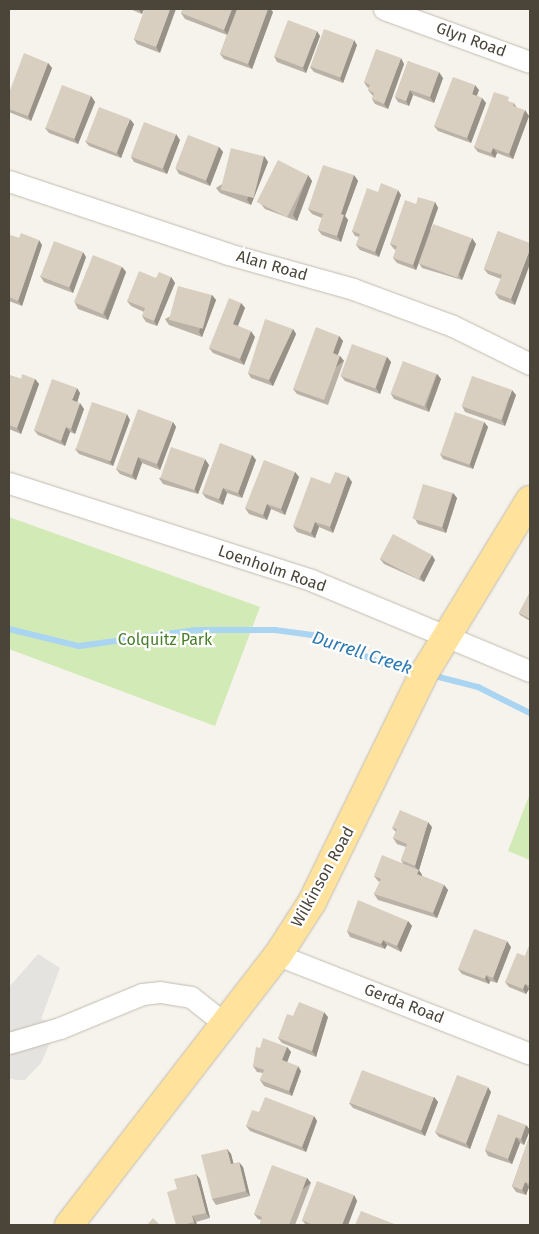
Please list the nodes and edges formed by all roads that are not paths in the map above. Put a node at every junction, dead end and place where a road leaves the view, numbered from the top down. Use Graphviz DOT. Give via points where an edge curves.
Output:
graph roads {
  1 [pos="384,9"];
  2 [pos="530,62"];
  3 [pos="9,180"];
  4 [pos="530,364"];
  5 [pos="9,484"];
  6 [pos="530,500"];
  7 [pos="445,637"];
  8 [pos="530,670"];
  9 [pos="278,955"];
  10 [pos="225,1024"];
  11 [pos="9,1043"];
  12 [pos="530,1054"];
  13 [pos="69,1225"];
  1 -- 2 [label="street, Glyn Road"];
  3 -- 4 [label="street, Alan Road" via="228,254 353,289 453,326"];
  5 -- 7 [label="street, Loenholm Road" via="311,580"];
  6 -- 7 [label="main road, Wilkinson Road"];
  7 -- 8 [label="street, Loenholm Road"];
  7 -- 9 [label="main road, Wilkinson Road" via="342,845 312,902"];
  9 -- 10 [label="main road, Wilkinson Road"];
  9 -- 12 [label="street, Gerda Road"];
  10 -- 11 [label="street" via="191,997 160,992 142,994 60,1028"];
  10 -- 13 [label="main road, Wilkinson Road"];
}
